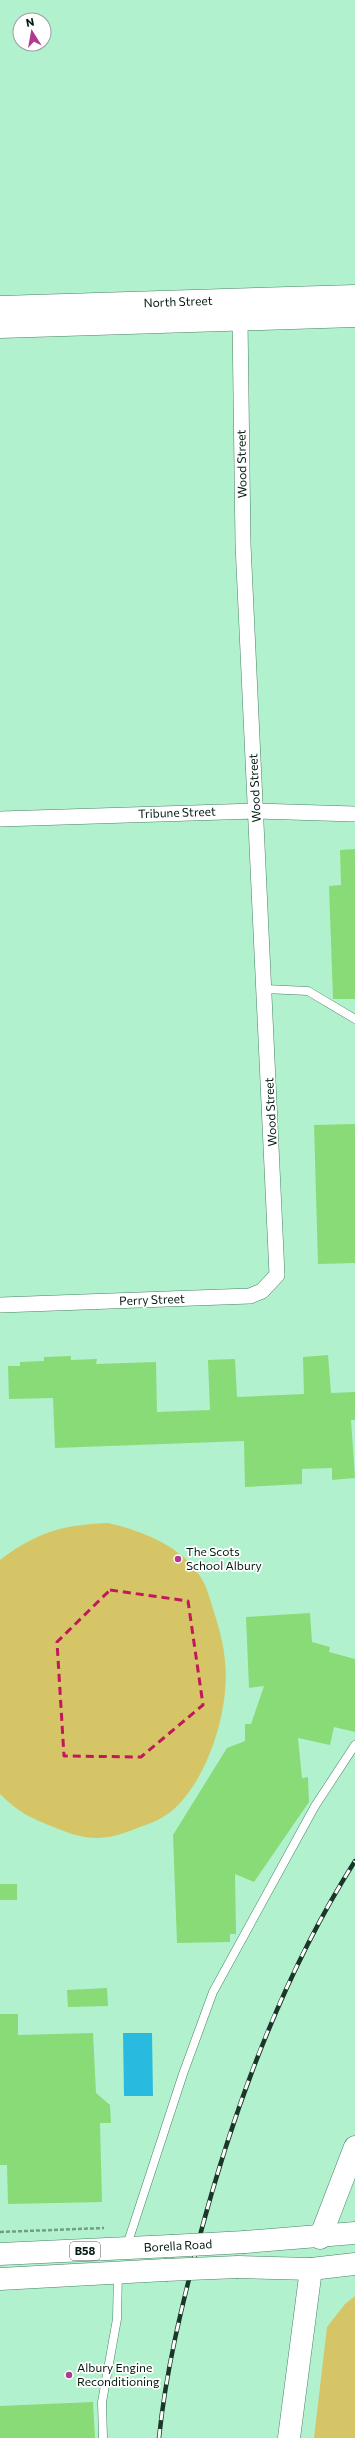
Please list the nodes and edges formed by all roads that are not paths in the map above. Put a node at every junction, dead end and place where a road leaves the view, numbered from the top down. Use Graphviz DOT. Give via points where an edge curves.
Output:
graph roads {
  1 [pos="355,296"];
  2 [pos="0,308"];
  3 [pos="355,316"];
  4 [pos="240,319"];
  5 [pos="0,327"];
  6 [pos="256,811"];
  7 [pos="355,814"];
  8 [pos="0,819"];
  9 [pos="265,989"];
  10 [pos="355,1019"];
  11 [pos="278,1256"];
  12 [pos="0,1305"];
  13 [pos="355,1745"];
  14 [pos="355,2148"];
  15 [pos="355,2233"];
  16 [pos="320,2238"];
  17 [pos="126,2249"];
  18 [pos="0,2254"];
  19 [pos="355,2264"];
  20 [pos="310,2269"];
  21 [pos="118,2272"];
  22 [pos="0,2279"];
  23 [pos="103,2438"];
  24 [pos="289,2438"];
  1 -- 2 [label="main road, North Street"];
  3 -- 4 [label="main road, North Street"];
  4 -- 5 [label="main road, North Street"];
  4 -- 6 [label="street, Wood Street" via="243,544"];
  6 -- 7 [label="street, Tribune Street"];
  6 -- 8 [label="street, Tribune Street"];
  6 -- 9 [label="street, Wood Street"];
  9 -- 10 [label="lane" via="308,991"];
  9 -- 11 [label="street, Wood Street"];
  11 -- 12 [label="street, Perry Street" via="277,1275 262,1292 250,1296"];
  13 -- 17 [label="lane" via="315,1806 213,1992 183,2074"];
  14 -- 16 [label="main road"];
  15 -- 16 [label="main road, Borella Road / B58"];
  16 -- 17 [label="main road, Borella Road / B58, bridge"];
  16 -- 20 [label="main road"];
  17 -- 18 [label="main road, Borella Road / B58"];
  19 -- 20 [label="main road, Borella Road / B58"];
  20 -- 21 [label="main road, Borella Road / B58, bridge" via="238,2267"];
  20 -- 24 [label="main road"];
  21 -- 22 [label="main road, Borella Road / B58"];
  21 -- 23 [label="lane" via="117,2318 102,2402"];
}
